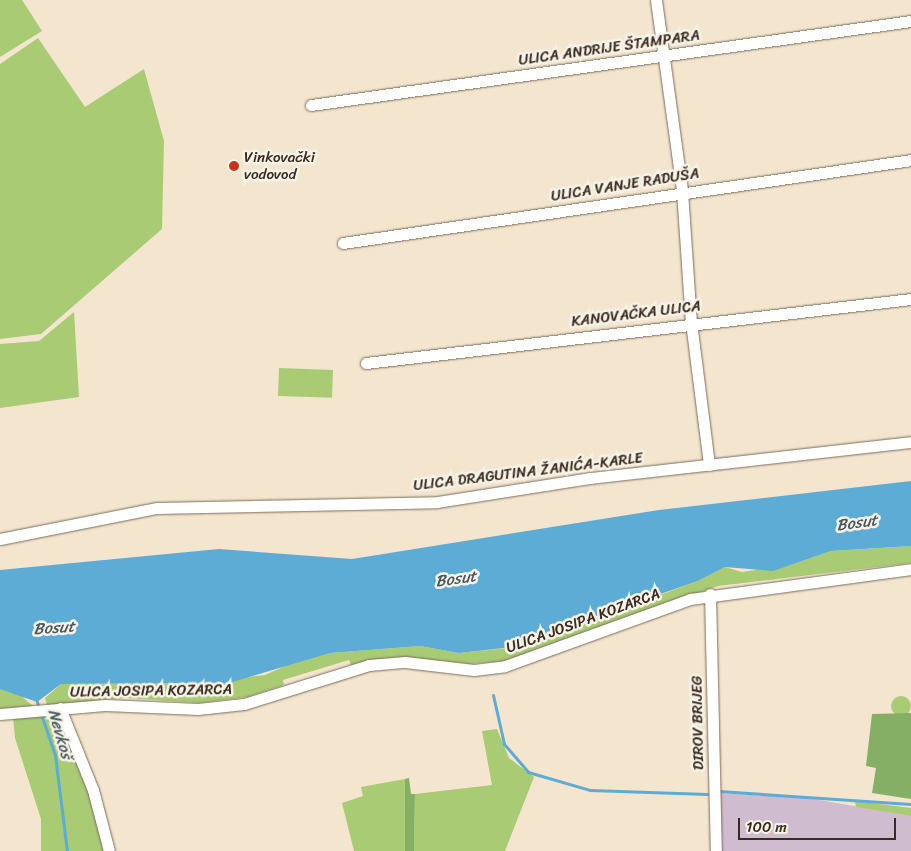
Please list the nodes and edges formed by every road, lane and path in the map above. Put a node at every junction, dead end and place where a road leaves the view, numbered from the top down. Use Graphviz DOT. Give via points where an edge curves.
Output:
graph roads {
  1 [pos="656,0"];
  2 [pos="911,21"];
  3 [pos="666,55"];
  4 [pos="311,105"];
  5 [pos="911,160"];
  6 [pos="682,191"];
  7 [pos="343,243"];
  8 [pos="911,299"];
  9 [pos="691,322"];
  10 [pos="366,363"];
  11 [pos="911,442"];
  12 [pos="709,465"];
  13 [pos="0,539"];
  14 [pos="911,568"];
  15 [pos="710,594"];
  16 [pos="55,709"];
  17 [pos="0,714"];
  18 [pos="109,851"];
  19 [pos="716,851"];
  1 -- 3 [label="street"];
  2 -- 3 [label="street, ULICA ANDRIJE ŠTAMPARA"];
  3 -- 4 [label="street, ULICA ANDRIJE ŠTAMPARA"];
  3 -- 6 [label="street"];
  5 -- 6 [label="street, ULICA VANJE RADUŠA"];
  6 -- 7 [label="street, ULICA VANJE RADUŠA"];
  6 -- 9 [label="street"];
  8 -- 9 [label="street, KANOVAČKA ULICA"];
  9 -- 10 [label="street, KANOVAČKA ULICA"];
  9 -- 12 [label="street"];
  11 -- 12 [label="street, ULICA DRAGUTINA ŽANIĆA-KARLE"];
  12 -- 13 [label="street, ULICA DRAGUTINA ŽANIĆA-KARLE" via="437,502 157,508"];
  14 -- 15 [label="street, ULICA JOSIPA KOZARCA"];
  15 -- 16 [label="street, ULICA JOSIPA KOZARCA" via="505,666 474,670 405,662 378,664 244,704"];
  15 -- 19 [label="street, DIROV BRIJEG"];
  16 -- 17 [label="street, ULICA JOSIPA KOZARCA"];
  16 -- 18 [label="street, ULICA JOSIPA KOZARCA" via="96,799"];
}
